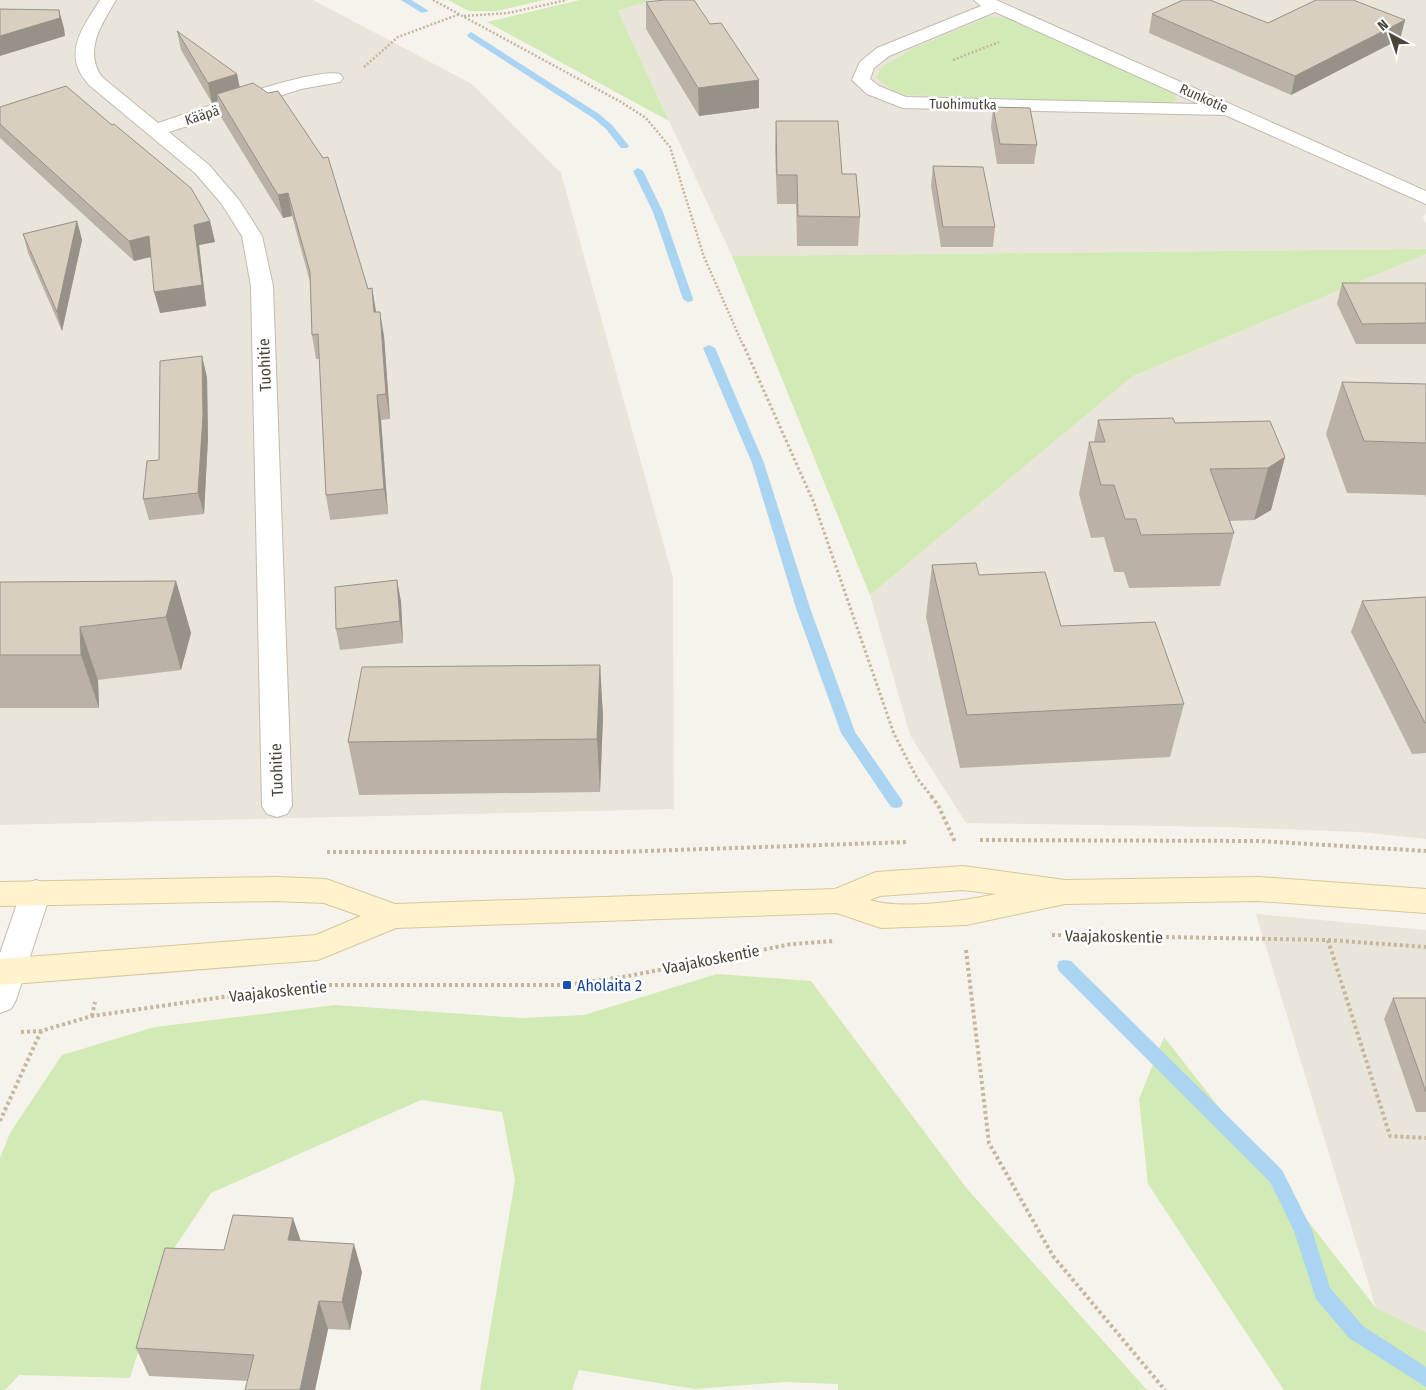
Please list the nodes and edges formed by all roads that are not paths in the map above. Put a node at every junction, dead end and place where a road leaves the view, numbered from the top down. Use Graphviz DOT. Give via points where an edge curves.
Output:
graph roads {
  1 [pos="108,0"];
  2 [pos="989,3"];
  3 [pos="334,78"];
  4 [pos="1230,110"];
  5 [pos="156,130"];
  6 [pos="1426,198"];
  7 [pos="277,806"];
  8 [pos="36,892"];
  9 [pos="0,894"];
  10 [pos="1426,901"];
  11 [pos="394,916"];
  12 [pos="5,971"];
  13 [pos="0,1000"];
  1 -- 5 [label="street, Tuohitie" via="88,36 85,64 95,81"];
  2 -- 4 [label="street, Runkotie"];
  2 -- 4 [label="street, Tuohimutka" via="883,52 866,66 861,80 873,90 903,102"];
  3 -- 5 [label="street, Kääpä" via="298,84"];
  4 -- 6 [label="street, Runkotie"];
  5 -- 7 [label="street, Tuohitie" via="202,169 230,200 252,236 262,286"];
  8 -- 9 [label="main road"];
  8 -- 11 [label="main road" via="326,891"];
  8 -- 12 [label="street"];
  10 -- 11 [label="main road" via="1258,889 1065,892 966,913 933,915 881,916 838,901"];
  11 -- 12 [label="main road" via="318,947"];
  12 -- 13 [label="street"];
}
